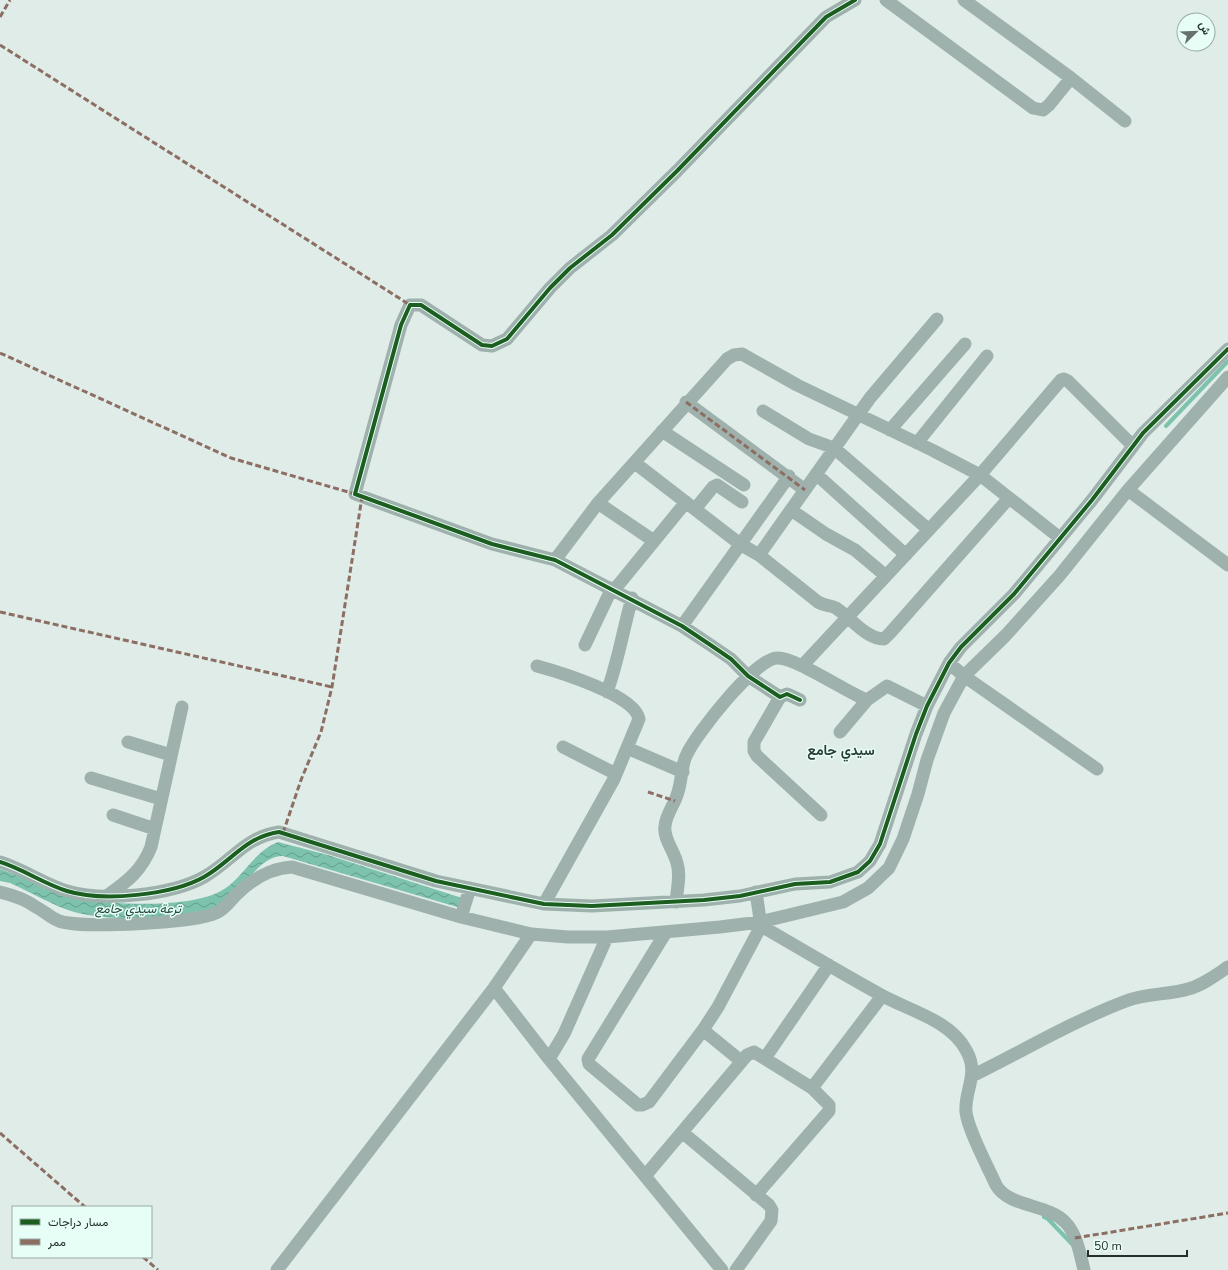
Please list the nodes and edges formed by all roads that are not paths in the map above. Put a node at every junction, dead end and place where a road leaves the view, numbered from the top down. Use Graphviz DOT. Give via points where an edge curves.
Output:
graph roads {
  1 [pos="854,0"];
  2 [pos="886,0"];
  3 [pos="964,0"];
  4 [pos="1071,78"];
  5 [pos="1125,122"];
  6 [pos="937,319"];
  7 [pos="965,344"];
  8 [pos="1228,349"];
  9 [pos="987,356"];
  10 [pos="1228,377"];
  11 [pos="686,402"];
  12 [pos="763,411"];
  13 [pos="858,415"];
  14 [pos="890,430"];
  15 [pos="662,431"];
  16 [pos="918,443"];
  17 [pos="1133,446"];
  18 [pos="834,448"];
  19 [pos="635,463"];
  20 [pos="816,474"];
  21 [pos="980,475"];
  22 [pos="789,476"];
  23 [pos="744,485"];
  24 [pos="805,490"];
  25 [pos="1128,490"];
  26 [pos="1009,498"];
  27 [pos="742,502"];
  28 [pos="598,503"];
  29 [pos="690,506"];
  30 [pos="791,510"];
  31 [pos="930,530"];
  32 [pos="1060,538"];
  33 [pos="654,541"];
  34 [pos="740,544"];
  35 [pos="759,555"];
  36 [pos="906,555"];
  37 [pos="555,560"];
  38 [pos="1228,565"];
  39 [pos="886,576"];
  40 [pos="614,589"];
  41 [pos="632,598"];
  42 [pos="848,617"];
  43 [pos="682,626"];
  44 [pos="585,645"];
  45 [pos="949,663"];
  46 [pos="537,666"];
  47 [pos="802,666"];
  48 [pos="748,676"];
  49 [pos="964,676"];
  50 [pos="607,692"];
  51 [pos="780,697"];
  52 [pos="800,700"];
  53 [pos="867,700"];
  54 [pos="927,706"];
  55 [pos="182,707"];
  56 [pos="840,732"];
  57 [pos="128,742"];
  58 [pos="563,747"];
  59 [pos="627,748"];
  60 [pos="171,755"];
  61 [pos="1097,769"];
  62 [pos="682,772"];
  63 [pos="616,774"];
  64 [pos="91,778"];
  65 [pos="161,799"];
  66 [pos="113,815"];
  67 [pos="821,815"];
  68 [pos="155,829"];
  69 [pos="0,862"];
  70 [pos="470,888"];
  71 [pos="0,892"];
  72 [pos="756,892"];
  73 [pos="108,895"];
  74 [pos="676,902"];
  75 [pos="544,904"];
  76 [pos="461,917"];
  77 [pos="761,924"];
  78 [pos="666,932"];
  79 [pos="531,934"];
  80 [pos="607,938"];
  81 [pos="829,965"];
  82 [pos="1228,967"];
  83 [pos="494,988"];
  84 [pos="882,996"];
  85 [pos="703,1030"];
  86 [pos="765,1058"];
  87 [pos="549,1059"];
  88 [pos="741,1061"];
  89 [pos="972,1076"];
  90 [pos="812,1088"];
  91 [pos="682,1132"];
  92 [pos="645,1176"];
  93 [pos="756,1195"];
  94 [pos="277,1270"];
  95 [pos="722,1270"];
  96 [pos="736,1270"];
  97 [pos="1084,1270"];
  1 -- 37 [label="street" via="826,17 612,235 570,268 550,288 507,338 492,346 482,345 421,305 410,305 406,311 400,325 356,494 492,544"];
  2 -- 4 [label="street" via="1033,108 1043,110 1050,105"];
  3 -- 4 [label="street"];
  4 -- 5 [label="street"];
  6 -- 13 [label="street"];
  7 -- 14 [label="street"];
  8 -- 17 [label="street"];
  9 -- 16 [label="street"];
  10 -- 25 [label="street"];
  11 -- 13 [label="street" via="727,359 734,354 742,354 797,386"];
  11 -- 15 [label="street"];
  11 -- 22 [label="street"];
  12 -- 18 [label="street" via="809,439"];
  13 -- 14 [label="street"];
  13 -- 18 [label="street"];
  14 -- 16 [label="street"];
  15 -- 19 [label="street"];
  15 -- 23 [label="street"];
  16 -- 21 [label="street"];
  17 -- 21 [label="street" via="1064,379 1047,394"];
  17 -- 32 [label="street"];
  18 -- 20 [label="street"];
  18 -- 31 [label="street"];
  19 -- 28 [label="street"];
  19 -- 29 [label="street"];
  20 -- 24 [label="street"];
  20 -- 36 [label="street"];
  21 -- 26 [label="street"];
  21 -- 31 [label="street"];
  22 -- 24 [label="street"];
  22 -- 34 [label="street"];
  24 -- 30 [label="street"];
  25 -- 38 [label="street"];
  25 -- 49 [label="street" via="1060,575 1006,635"];
  26 -- 32 [label="street"];
  26 -- 42 [label="street" via="884,639 867,633"];
  27 -- 29 [label="street" via="717,485"];
  28 -- 33 [label="street"];
  28 -- 37 [label="street"];
  29 -- 33 [label="street"];
  29 -- 34 [label="street"];
  30 -- 35 [label="street"];
  30 -- 39 [label="street" via="855,550"];
  31 -- 36 [label="street"];
  32 -- 45 [label="street" via="1014,594 960,647"];
  33 -- 40 [label="street"];
  34 -- 35 [label="street"];
  34 -- 43 [label="street"];
  35 -- 42 [label="street" via="818,602 834,607"];
  36 -- 39 [label="street"];
  37 -- 40 [label="street"];
  39 -- 42 [label="street"];
  40 -- 41 [label="street"];
  40 -- 44 [label="street"];
  41 -- 43 [label="street"];
  41 -- 50 [label="street" via="616,656 616,667"];
  42 -- 47 [label="street"];
  43 -- 48 [label="street" via="731,659"];
  45 -- 49 [label="street"];
  45 -- 54 [label="street"];
  46 -- 50 [label="street" via="568,675"];
  47 -- 48 [label="street" via="777,658 769,660"];
  47 -- 53 [label="street"];
  48 -- 51 [label="street"];
  48 -- 62 [label="street" via="703,728 686,754"];
  49 -- 61 [label="street"];
  49 -- 77 [label="street" via="944,713 903,839 889,868 868,888 843,902"];
  50 -- 59 [label="street" via="632,706 638,713 639,719"];
  51 -- 52 [label="street" via="787,694"];
  51 -- 67 [label="street" via="754,742 754,751"];
  53 -- 54 [label="street" via="887,686"];
  53 -- 56 [label="street"];
  54 -- 72 [label="street" via="889,821 870,861 858,872 830,882 795,884"];
  55 -- 60 [label="street"];
  57 -- 60 [label="street"];
  58 -- 63 [label="street"];
  59 -- 62 [label="street"];
  59 -- 63 [label="street"];
  60 -- 65 [label="street"];
  62 -- 74 [label="street" via="678,794 664,828 679,873"];
  63 -- 75 [label="street"];
  64 -- 65 [label="street"];
  65 -- 68 [label="street"];
  66 -- 68 [label="street"];
  68 -- 73 [label="street" via="146,862 125,883"];
  69 -- 73 [label="street" via="68,891 94,896"];
  70 -- 73 [label="street" via="436,881 279,832 253,839 205,876 187,886 158,892"];
  70 -- 75 [label="street"];
  70 -- 76 [label="street"];
  71 -- 76 [label="street" via="25,900 53,918 68,923 97,925 196,919 220,911 239,892 262,876 275,870 292,867"];
  72 -- 74 [label="street"];
  72 -- 77 [label="street"];
  74 -- 75 [label="street" via="592,906"];
  76 -- 79 [label="street"];
  77 -- 78 [label="street"];
  77 -- 81 [label="street"];
  77 -- 85 [label="street"];
  78 -- 80 [label="street"];
  78 -- 85 [label="street" via="589,1056 588,1062 638,1105 646,1104"];
  79 -- 80 [label="street"];
  79 -- 83 [label="street"];
  80 -- 87 [label="street" via="564,1034"];
  81 -- 84 [label="street"];
  81 -- 86 [label="street"];
  82 -- 89 [label="street" via="1189,989 1150,994 1126,1001"];
  83 -- 87 [label="street"];
  83 -- 94 [label="street"];
  84 -- 89 [label="street" via="938,1023 952,1033 967,1051"];
  84 -- 90 [label="street"];
  85 -- 88 [label="street"];
  86 -- 88 [label="street" via="754,1052"];
  86 -- 90 [label="street"];
  87 -- 92 [label="street"];
  88 -- 91 [label="street"];
  89 -- 97 [label="street" via="967,1096 967,1119 999,1190 1002,1194 1065,1221 1075,1238"];
  90 -- 93 [label="street" via="829,1105 827,1116"];
  91 -- 92 [label="street"];
  91 -- 93 [label="street"];
  92 -- 95 [label="street"];
  93 -- 96 [label="street" via="769,1205 773,1215"];
}
